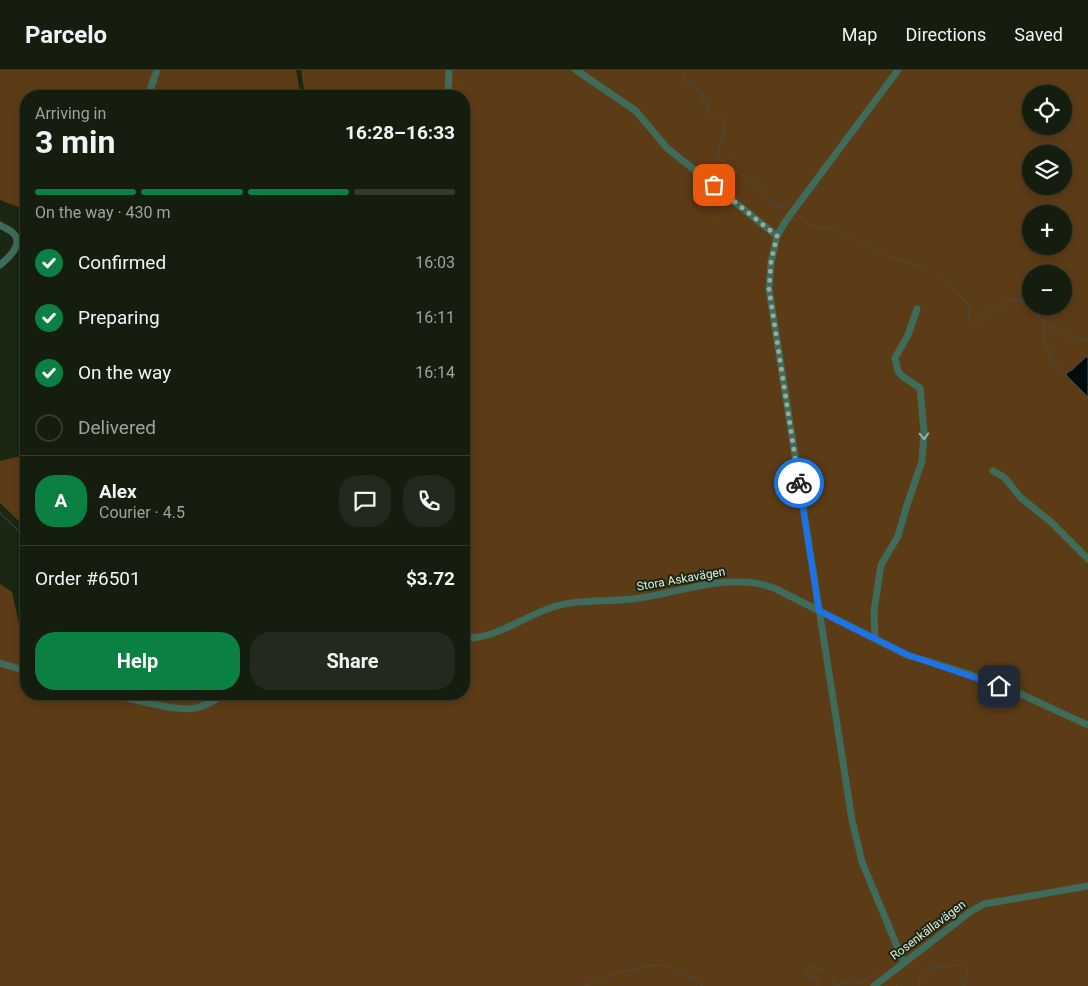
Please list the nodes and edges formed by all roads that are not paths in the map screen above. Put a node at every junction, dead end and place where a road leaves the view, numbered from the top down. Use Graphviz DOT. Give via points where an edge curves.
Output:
graph roads {
  1 [pos="157,70"];
  2 [pos="449,70"];
  3 [pos="576,70"];
  4 [pos="898,70"];
  5 [pos="150,90"];
  6 [pos="448,90"];
  7 [pos="0,225"];
  8 [pos="777,236"];
  9 [pos="0,265"];
  10 [pos="917,309"];
  11 [pos="993,471"];
  12 [pos="1088,560"];
  13 [pos="819,611"];
  14 [pos="470,638"];
  15 [pos="875,639"];
  16 [pos="0,663"];
  17 [pos="20,669"];
  18 [pos="138,700"];
  19 [pos="214,700"];
  20 [pos="1088,725"];
  21 [pos="1088,886"];
  22 [pos="904,963"];
  23 [pos="883,983"];
  24 [pos="874,986"];
  1 -- 5 [label="street"];
  2 -- 6 [label="street"];
  3 -- 8 [label="street" via="636,111 667,148"];
  4 -- 8 [label="street"];
  7 -- 9 [label="street" via="15,234 17,242 15,250"];
  8 -- 13 [label="street" via="769,289"];
  10 -- 15 [label="street, one-way" via="896,358 898,371 920,388 923,454 898,536 881,565 874,611"];
  11 -- 12 [label="street" via="1004,477 1021,498 1051,522"];
  13 -- 14 [label="street, Stora Askavägen" via="766,585 732,581 671,594 562,605 500,632"];
  13 -- 15 [label="street, Stora Askavägen"];
  13 -- 22 [label="street" via="855,838"];
  15 -- 20 [label="street, Stora Askavägen" via="908,655 1016,692"];
  16 -- 17 [label="street"];
  18 -- 19 [label="street" via="190,709"];
  21 -- 22 [label="street, Rosenkällavägen" via="984,904"];
  22 -- 23 [label="street, Rosenkällavägen"];
  23 -- 24 [label="street, Rosenkällavägen"];
}
